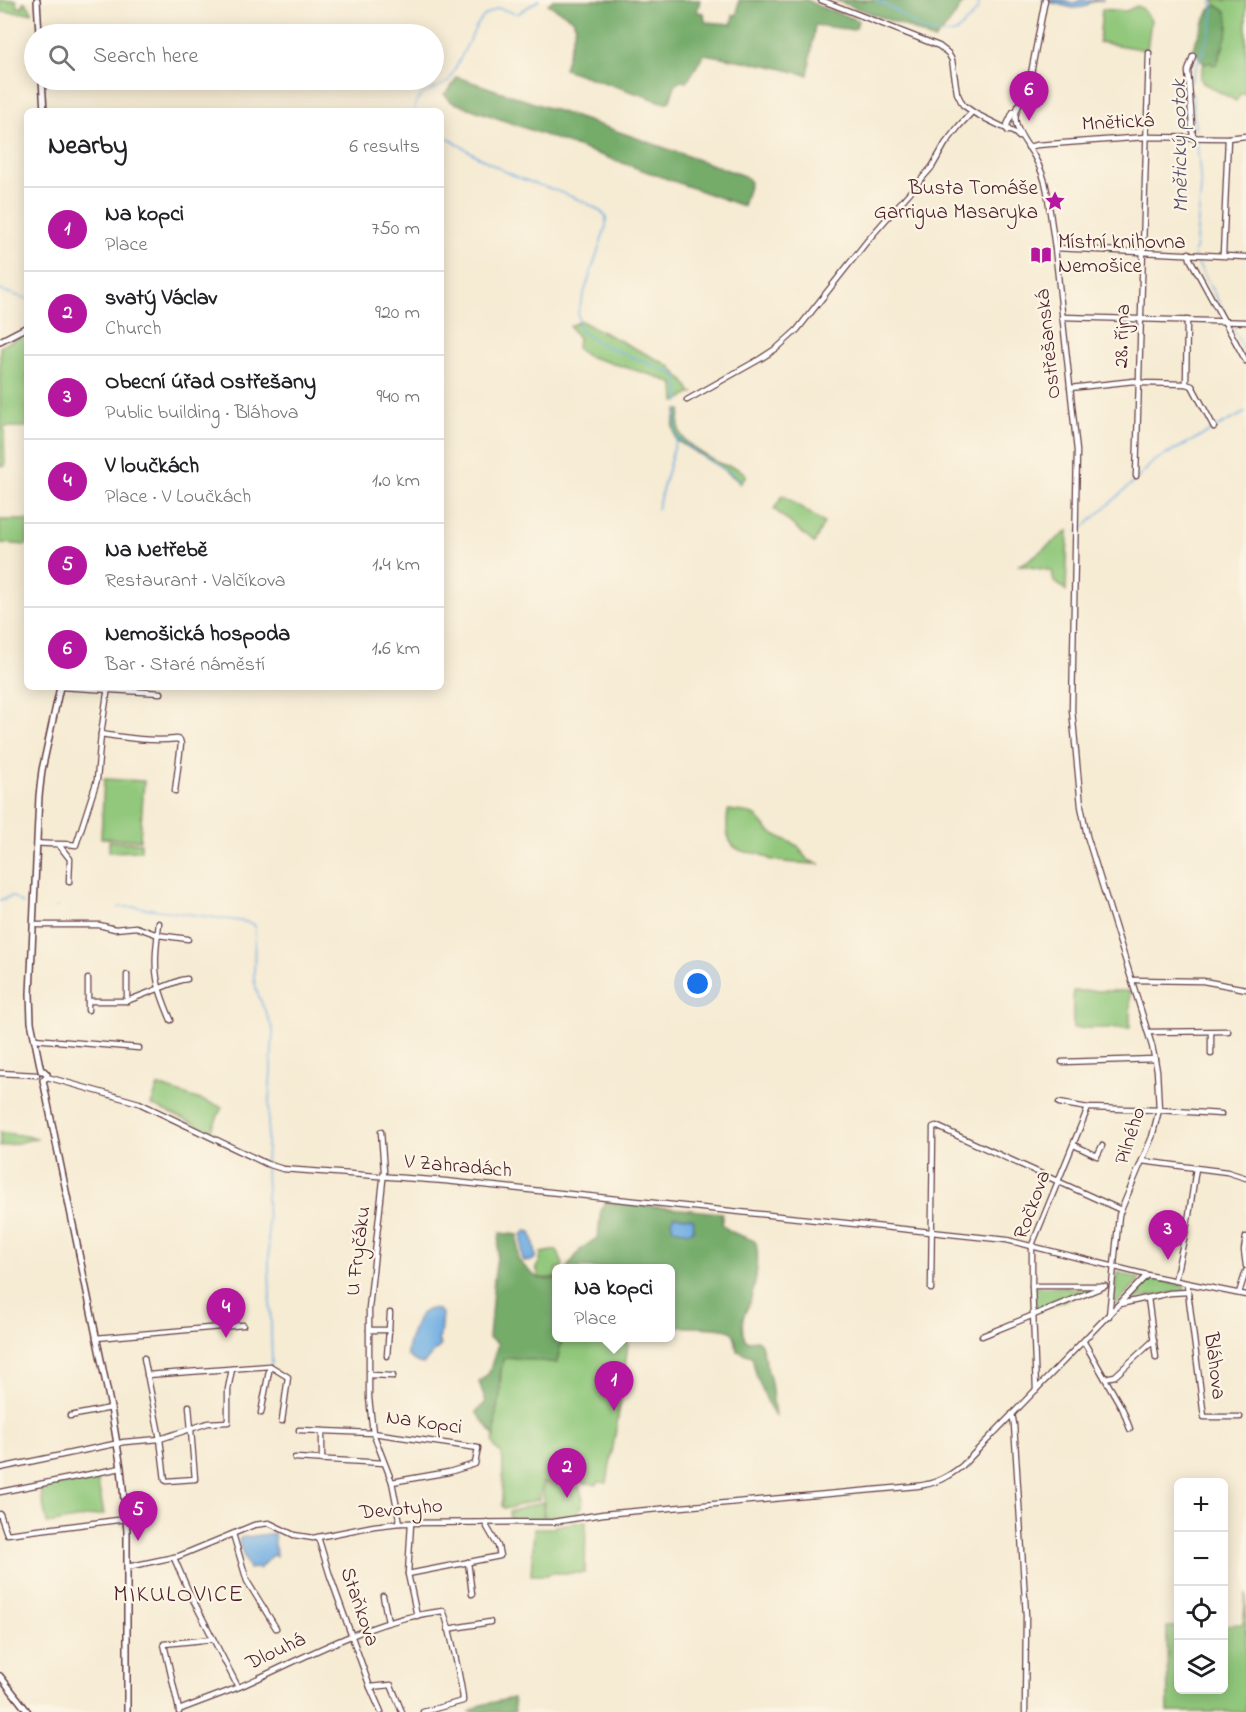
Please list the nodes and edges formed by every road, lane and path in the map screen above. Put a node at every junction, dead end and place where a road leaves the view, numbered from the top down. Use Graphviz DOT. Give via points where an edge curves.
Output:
graph roads {
  1 [pos="37,0"];
  2 [pos="822,0"];
  3 [pos="1045,0"];
  4 [pos="38,24"];
  5 [pos="1149,53"];
  6 [pos="1193,56"];
  7 [pos="43,90"];
  8 [pos="1019,105"];
  9 [pos="44,108"];
  10 [pos="972,112"];
  11 [pos="992,122"];
  12 [pos="1008,123"];
  13 [pos="1017,125"];
  14 [pos="1010,132"];
  15 [pos="1246,136"];
  16 [pos="1146,137"];
  17 [pos="1192,138"];
  18 [pos="1228,138"];
  19 [pos="1027,145"];
  20 [pos="1055,248"];
  21 [pos="1143,251"];
  22 [pos="1190,253"];
  23 [pos="1223,255"];
  24 [pos="1246,256"];
  25 [pos="1062,317"];
  26 [pos="1140,319"];
  27 [pos="1187,320"];
  28 [pos="1227,321"];
  29 [pos="1246,321"];
  30 [pos="24,328"];
  31 [pos="0,341"];
  32 [pos="1246,361"];
  33 [pos="1139,382"];
  34 [pos="1186,384"];
  35 [pos="1070,388"];
  36 [pos="687,400"];
  37 [pos="1214,427"];
  38 [pos="1136,476"];
  39 [pos="59,690"];
  40 [pos="108,690"];
  41 [pos="121,690"];
  42 [pos="161,693"];
  43 [pos="101,734"];
  44 [pos="175,791"];
  45 [pos="37,843"];
  46 [pos="59,845"];
  47 [pos="69,882"];
  48 [pos="159,923"];
  49 [pos="33,925"];
  50 [pos="158,935"];
  51 [pos="188,939"];
  52 [pos="127,975"];
  53 [pos="88,979"];
  54 [pos="187,979"];
  55 [pos="1132,980"];
  56 [pos="159,988"];
  57 [pos="1246,993"];
  58 [pos="88,1001"];
  59 [pos="127,1001"];
  60 [pos="88,1010"];
  61 [pos="171,1020"];
  62 [pos="1148,1032"];
  63 [pos="1211,1032"];
  64 [pos="1228,1032"];
  65 [pos="34,1039"];
  66 [pos="139,1048"];
  67 [pos="1211,1054"];
  68 [pos="1155,1059"];
  69 [pos="1062,1062"];
  70 [pos="0,1073"];
  71 [pos="39,1073"];
  72 [pos="45,1078"];
  73 [pos="1059,1103"];
  74 [pos="1088,1108"];
  75 [pos="1160,1110"];
  76 [pos="1221,1114"];
  77 [pos="381,1132"];
  78 [pos="1074,1145"];
  79 [pos="1102,1146"];
  80 [pos="1142,1161"];
  81 [pos="1196,1168"];
  82 [pos="384,1176"];
  83 [pos="1246,1178"];
  84 [pos="1058,1182"];
  85 [pos="1121,1210"];
  86 [pos="932,1232"];
  87 [pos="1246,1237"];
  88 [pos="1032,1245"];
  89 [pos="1113,1266"];
  90 [pos="1246,1266"];
  91 [pos="1246,1271"];
  92 [pos="1147,1275"];
  93 [pos="1175,1281"];
  94 [pos="1187,1284"];
  95 [pos="1032,1286"];
  96 [pos="1108,1286"];
  97 [pos="931,1289"];
  98 [pos="1188,1292"];
  99 [pos="1239,1293"];
  100 [pos="1246,1294"];
  101 [pos="1148,1298"];
  102 [pos="1119,1305"];
  103 [pos="390,1313"];
  104 [pos="1034,1315"];
  105 [pos="1109,1316"];
  106 [pos="243,1325"];
  107 [pos="369,1330"];
  108 [pos="389,1330"];
  109 [pos="982,1336"];
  110 [pos="96,1338"];
  111 [pos="1154,1340"];
  112 [pos="1084,1342"];
  113 [pos="387,1356"];
  114 [pos="144,1358"];
  115 [pos="1156,1358"];
  116 [pos="270,1366"];
  117 [pos="232,1369"];
  118 [pos="147,1375"];
  119 [pos="369,1375"];
  120 [pos="393,1376"];
  121 [pos="1105,1378"];
  122 [pos="1035,1390"];
  123 [pos="189,1406"];
  124 [pos="111,1408"];
  125 [pos="261,1413"];
  126 [pos="1012,1414"];
  127 [pos="70,1416"];
  128 [pos="1240,1417"];
  129 [pos="282,1421"];
  130 [pos="191,1429"];
  131 [pos="299,1430"];
  132 [pos="1130,1430"];
  133 [pos="322,1431"];
  134 [pos="373,1433"];
  135 [pos="160,1439"];
  136 [pos="118,1444"];
  137 [pos="478,1448"];
  138 [pos="485,1449"];
  139 [pos="295,1458"];
  140 [pos="322,1460"];
  141 [pos="384,1463"];
  142 [pos="0,1468"];
  143 [pos="122,1468"];
  144 [pos="392,1482"];
  145 [pos="0,1492"];
  146 [pos="0,1514"];
  147 [pos="126,1519"];
  148 [pos="488,1522"];
  149 [pos="400,1523"];
  150 [pos="411,1523"];
  151 [pos="233,1534"];
  152 [pos="318,1537"];
  153 [pos="174,1558"];
  154 [pos="468,1562"];
  155 [pos="127,1568"];
  156 [pos="408,1574"];
  157 [pos="472,1594"];
  158 [pos="383,1596"];
  159 [pos="417,1616"];
  160 [pos="388,1622"];
  161 [pos="490,1622"];
  162 [pos="276,1628"];
  163 [pos="448,1629"];
  164 [pos="352,1636"];
  165 [pos="213,1639"];
  166 [pos="0,1677"];
  167 [pos="238,1687"];
  168 [pos="370,1687"];
  169 [pos="179,1711"];
  170 [pos="28,1712"];
  171 [pos="127,1712"];
  172 [pos="381,1712"];
  173 [pos="402,1712"];
  174 [pos="423,1712"];
  175 [pos="1025,1712"];
  1 -- 4 [label="main road"];
  2 -- 10 [label="street" via="939,46 954,65 958,96"];
  3 -- 8 [label="street" via="1028,88"];
  5 -- 16 [label="street, 28. října"];
  6 -- 17 [label="street" via="1188,71"];
  7 -- 9 [label="main road"];
  8 -- 12 [label="street"];
  8 -- 13 [label="street"];
  10 -- 11 [label="street"];
  10 -- 36 [label="street" via="945,144 932,167 882,222 797,330 760,359"];
  11 -- 12 [label="street"];
  11 -- 14 [label="street"];
  12 -- 13 [label="street" via="1013,121"];
  12 -- 14 [label="street"];
  13 -- 14 [label="street" via="1016,131"];
  13 -- 19 [label="street, Ostřešanská"];
  14 -- 19 [label="street"];
  15 -- 18 [label="street, Mnětická"];
  16 -- 17 [label="street, Mnětická"];
  16 -- 19 [label="street, Mnětická"];
  16 -- 21 [label="street, 28. října"];
  17 -- 18 [label="street, Mnětická"];
  18 -- 23 [label="street"];
  19 -- 20 [label="street, Ostřešanská" via="1045,181"];
  20 -- 21 [label="street"];
  20 -- 25 [label="street, Ostřešanská"];
  21 -- 22 [label="street"];
  21 -- 26 [label="street, 28. října"];
  22 -- 23 [label="street"];
  22 -- 28 [label="street"];
  23 -- 24 [label="street"];
  25 -- 26 [label="street"];
  25 -- 35 [label="street, Ostřešanská"];
  26 -- 27 [label="street"];
  26 -- 33 [label="street, 28. října"];
  27 -- 28 [label="street"];
  27 -- 34 [label="street"];
  28 -- 29 [label="street"];
  28 -- 32 [label="street"];
  30 -- 31 [label="main road"];
  33 -- 34 [label="street"];
  33 -- 35 [label="street"];
  33 -- 38 [label="street, 28. října"];
  34 -- 37 [label="street" via="1192,386"];
  35 -- 55 [label="street, Ostřešanská" via="1077,451 1072,710 1081,806"];
  39 -- 45 [label="main road" via="40,785"];
  40 -- 43 [label="street"];
  41 -- 42 [label="street"];
  43 -- 44 [label="street" via="140,740 180,740"];
  43 -- 46 [label="street" via="97,780 76,845"];
  45 -- 46 [label="street"];
  45 -- 49 [label="main road"];
  46 -- 47 [label="street" via="70,859"];
  48 -- 50 [label="street"];
  49 -- 50 [label="street" via="133,927"];
  49 -- 65 [label="main road" via="29,1002"];
  50 -- 51 [label="street"];
  50 -- 56 [label="street"];
  52 -- 59 [label="street"];
  53 -- 58 [label="street"];
  54 -- 56 [label="street"];
  55 -- 57 [label="street" via="1203,981"];
  55 -- 62 [label="street, Pilného"];
  56 -- 59 [label="street"];
  56 -- 61 [label="street"];
  58 -- 59 [label="street"];
  58 -- 60 [label="street"];
  62 -- 63 [label="street"];
  62 -- 68 [label="street, Pilného"];
  63 -- 64 [label="street"];
  63 -- 67 [label="street"];
  65 -- 66 [label="street"];
  65 -- 71 [label="main road"];
  68 -- 69 [label="street"];
  68 -- 75 [label="street, Pilného"];
  70 -- 71 [label="street"];
  71 -- 72 [label="main road" via="45,1072"];
  72 -- 82 [label="street, V Zahradách" via="139,1103 289,1170"];
  72 -- 110 [label="main road"];
  73 -- 74 [label="street"];
  74 -- 75 [label="street"];
  74 -- 78 [label="street, Ročkova"];
  75 -- 76 [label="street"];
  75 -- 80 [label="street, Pilného"];
  77 -- 82 [label="street, U Fryčáku"];
  78 -- 79 [label="street" via="1097,1156"];
  78 -- 84 [label="street, Ročkova"];
  80 -- 81 [label="street"];
  80 -- 85 [label="street, Pilného"];
  81 -- 83 [label="street"];
  81 -- 93 [label="street"];
  82 -- 86 [label="street, V Zahradách"];
  82 -- 107 [label="street, U Fryčáku"];
  84 -- 85 [label="street"];
  84 -- 86 [label="street" via="933,1127"];
  84 -- 88 [label="street, Ročkova"];
  85 -- 89 [label="street, Pilného"];
  86 -- 88 [label="street, V Zahradách"];
  86 -- 97 [label="street"];
  87 -- 90 [label="street"];
  88 -- 89 [label="street, V Zahradách"];
  88 -- 95 [label="street, Ročkova"];
  89 -- 92 [label="street, V Zahradách"];
  89 -- 96 [label="street, Pilného"];
  91 -- 99 [label="street"];
  92 -- 93 [label="street, V Zahradách"];
  92 -- 102 [label="street, Devotyho"];
  93 -- 94 [label="street, V Zahradách"];
  94 -- 98 [label="street, Bláhova"];
  94 -- 99 [label="street, V Zahradách"];
  95 -- 96 [label="street"];
  95 -- 104 [label="street, Ročkova"];
  96 -- 104 [label="street"];
  96 -- 105 [label="street, Pilného"];
  98 -- 101 [label="street"];
  98 -- 128 [label="street, Bláhova" via="1204,1417"];
  99 -- 100 [label="street, V Zahradách"];
  101 -- 102 [label="street"];
  101 -- 111 [label="street"];
  102 -- 105 [label="street, Devotyho"];
  103 -- 108 [label="street, U Fryčáku"];
  104 -- 109 [label="street"];
  104 -- 122 [label="street, Ročkova"];
  105 -- 112 [label="street, Devotyho"];
  106 -- 110 [label="street"];
  107 -- 108 [label="street"];
  107 -- 119 [label="street, U Fryčáku"];
  108 -- 113 [label="street, U Fryčáku"];
  110 -- 124 [label="main road"];
  111 -- 115 [label="street"];
  111 -- 121 [label="street" via="1115,1376"];
  112 -- 121 [label="street"];
  112 -- 122 [label="street, Devotyho"];
  114 -- 118 [label="street"];
  116 -- 117 [label="street"];
  116 -- 125 [label="street"];
  116 -- 129 [label="street" via="288,1377"];
  117 -- 118 [label="street"];
  117 -- 130 [label="street" via="228,1422"];
  118 -- 135 [label="street"];
  119 -- 120 [label="street"];
  119 -- 134 [label="street, U Fryčáku"];
  121 -- 132 [label="street"];
  122 -- 126 [label="street, Devotyho"];
  123 -- 130 [label="street"];
  124 -- 127 [label="street"];
  124 -- 136 [label="main road"];
  126 -- 148 [label="street, Devotyho" via="958,1469 929,1484 603,1514 560,1522"];
  126 -- 175 [label="street" via="1026,1615"];
  130 -- 135 [label="street"];
  130 -- 135 [label="street" via="195,1479 165,1479"];
  131 -- 133 [label="street, Na Kopci"];
  133 -- 134 [label="street, Na Kopci"];
  133 -- 140 [label="street"];
  134 -- 137 [label="street, Na Kopci"];
  134 -- 141 [label="street, Na Kopci"];
  135 -- 136 [label="street"];
  136 -- 142 [label="street"];
  136 -- 143 [label="main road"];
  137 -- 138 [label="street"];
  137 -- 144 [label="street, Na Kopci" via="475,1464"];
  139 -- 140 [label="street"];
  140 -- 141 [label="street"];
  141 -- 144 [label="street, Na Kopci"];
  143 -- 145 [label="street"];
  143 -- 147 [label="main road"];
  144 -- 149 [label="street, Na Kopci"];
  146 -- 147 [label="street" via="7,1534"];
  147 -- 155 [label="main road"];
  148 -- 150 [label="street, Devotyho"];
  148 -- 154 [label="street" via="500,1556"];
  149 -- 150 [label="street, Devotyho"];
  149 -- 152 [label="street, Devotyho"];
  150 -- 156 [label="street"];
  151 -- 152 [label="street, Devotyho" via="269,1523 294,1535"];
  151 -- 153 [label="street, Devotyho"];
  151 -- 162 [label="street" via="248,1581"];
  152 -- 164 [label="street, Staňkova"];
  153 -- 155 [label="street, Devotyho"];
  153 -- 165 [label="street"];
  154 -- 156 [label="street"];
  154 -- 157 [label="street"];
  155 -- 171 [label="main road"];
  156 -- 159 [label="street"];
  158 -- 160 [label="street"];
  159 -- 160 [label="street, Dlouhá"];
  159 -- 163 [label="street, Dlouhá" via="443,1611"];
  160 -- 164 [label="street, Dlouhá"];
  161 -- 163 [label="street"];
  163 -- 174 [label="street" via="463,1701"];
  164 -- 167 [label="street, Dlouhá"];
  164 -- 168 [label="street, Staňkova"];
  165 -- 167 [label="street"];
  165 -- 169 [label="street" via="165,1644"];
  166 -- 170 [label="main road"];
  167 -- 169 [label="street, Dlouhá"];
  168 -- 172 [label="street, Staňkova"];
  168 -- 173 [label="street" via="391,1685"];
}
